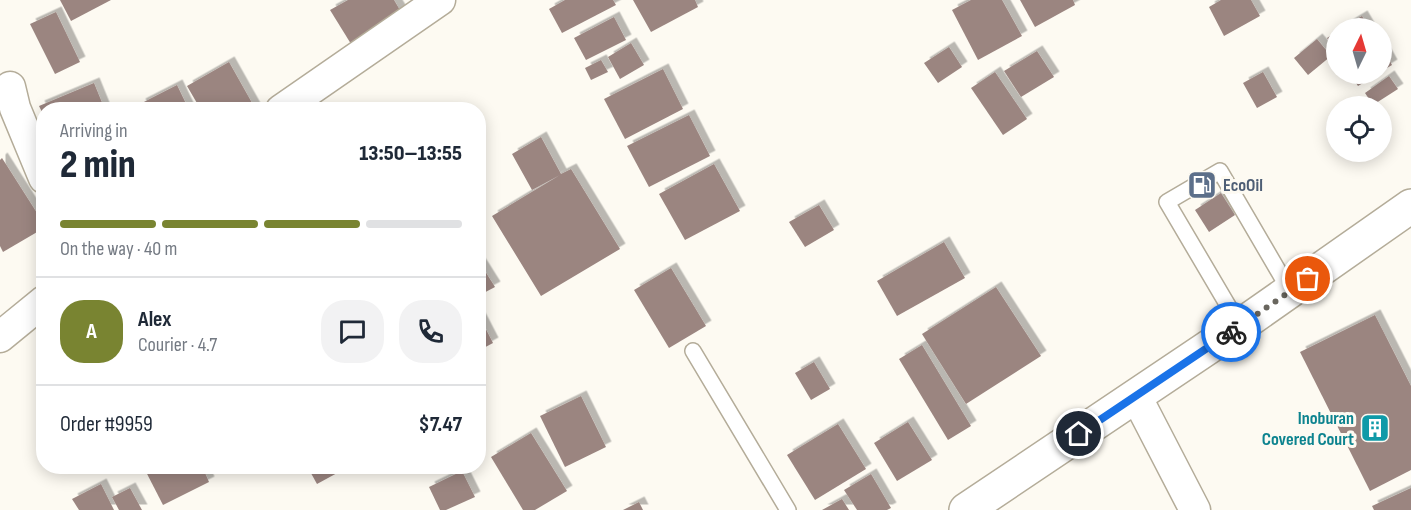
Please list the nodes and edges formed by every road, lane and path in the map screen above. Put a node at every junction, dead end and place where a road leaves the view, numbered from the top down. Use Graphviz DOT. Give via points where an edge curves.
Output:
graph roads {
  1 [pos="441,0"];
  2 [pos="10,87"];
  3 [pos="293,102"];
  4 [pos="36,159"];
  5 [pos="1411,206"];
  6 [pos="1290,291"];
  7 [pos="36,308"];
  8 [pos="1240,326"];
  9 [pos="0,337"];
  10 [pos="693,351"];
  11 [pos="1136,396"];
  12 [pos="788,510"];
  13 [pos="966,510"];
  14 [pos="1195,510"];
  1 -- 3 [label="street"];
  2 -- 4 [label="street"];
  5 -- 6 [label="highway"];
  6 -- 8 [label="highway"];
  6 -- 8 [label="lane" via="1220,171 1167,202"];
  7 -- 9 [label="street"];
  8 -- 11 [label="highway"];
  10 -- 12 [label="lane"];
  11 -- 13 [label="highway"];
  11 -- 14 [label="street"];
}
